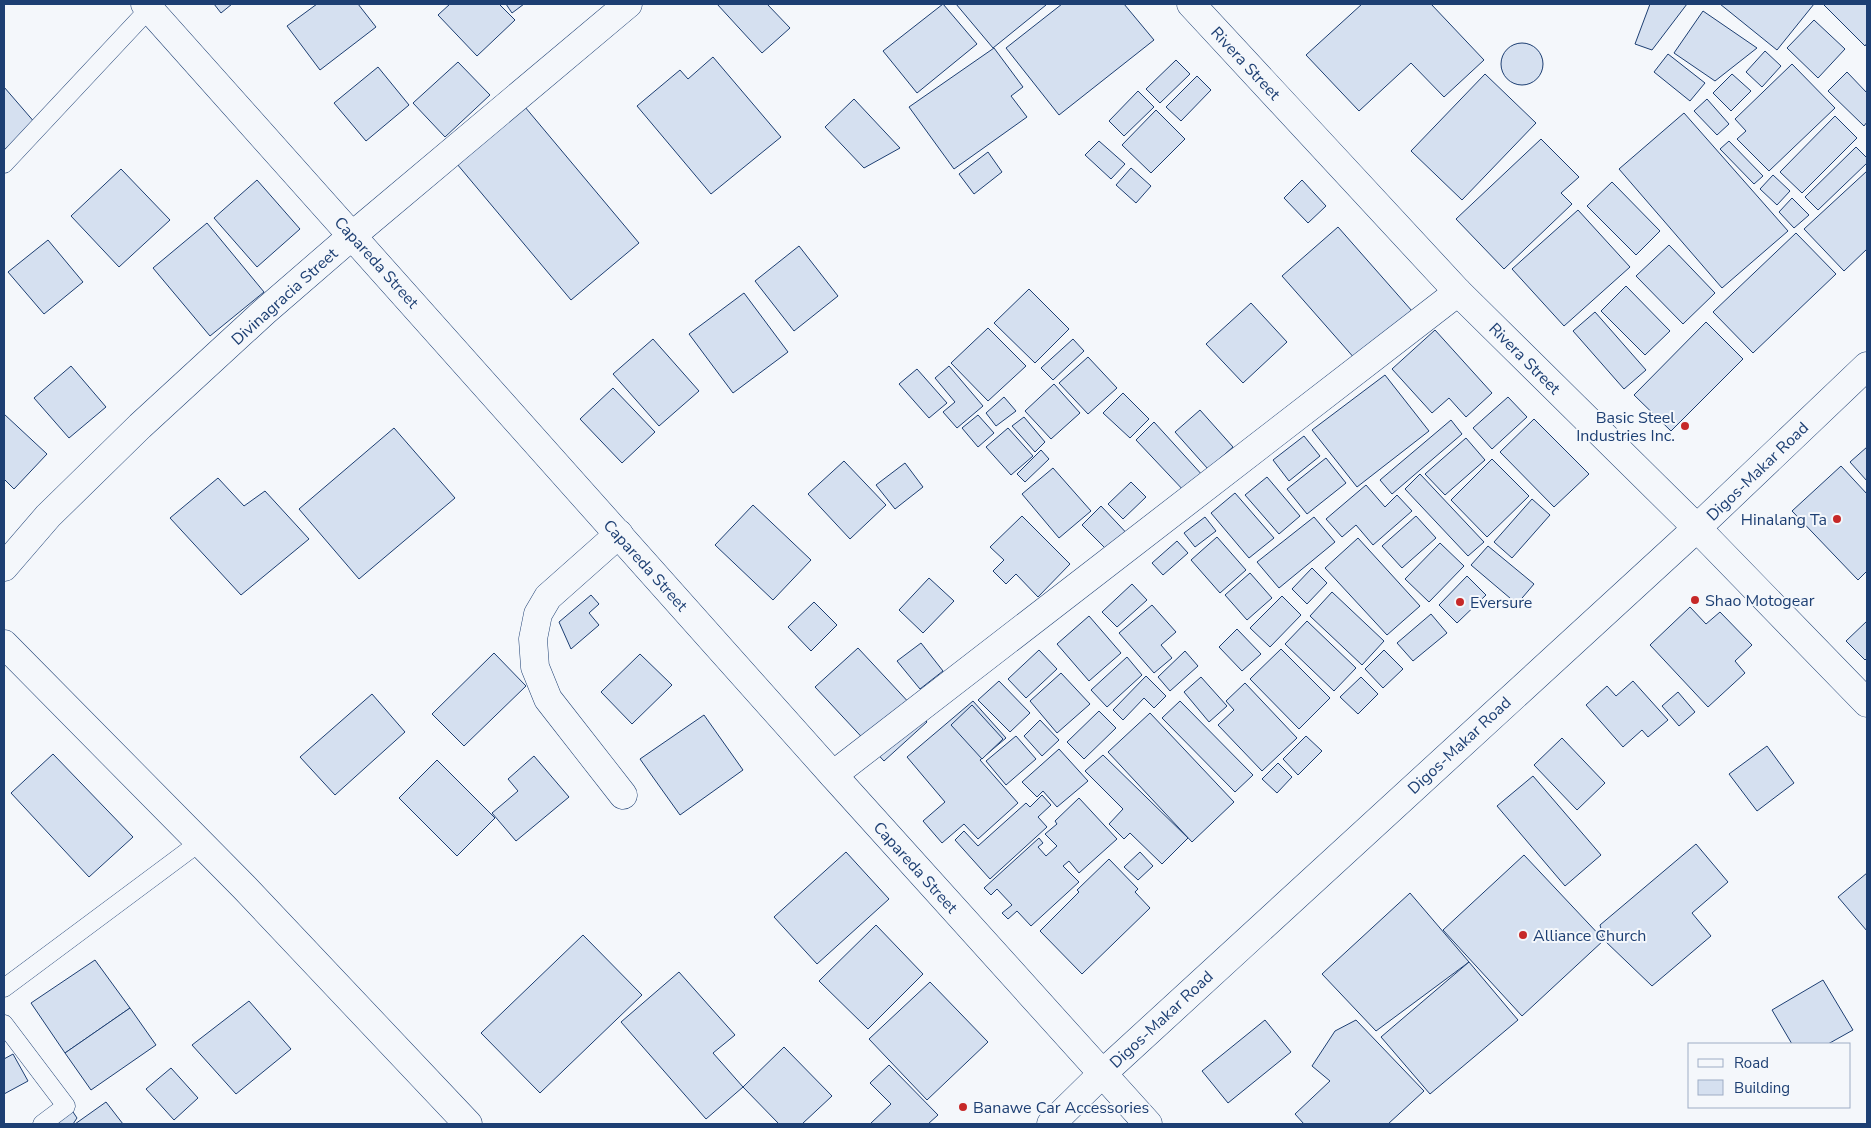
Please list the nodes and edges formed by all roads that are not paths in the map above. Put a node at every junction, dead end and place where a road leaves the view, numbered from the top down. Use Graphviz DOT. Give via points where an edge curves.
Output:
graph roads {
  1 [pos="628,4"];
  2 [pos="1191,4"];
  3 [pos="147,6"];
  4 [pos="4,164"];
  5 [pos="353,235"];
  6 [pos="1458,292"];
  7 [pos="1867,366"];
  8 [pos="1697,528"];
  9 [pos="618,534"];
  10 [pos="4,567"];
  11 [pos="4,644"];
  12 [pos="1867,703"];
  13 [pos="833,775"];
  14 [pos="623,795"];
  15 [pos="200,842"];
  16 [pos="4,988"];
  17 [pos="4,1024"];
  18 [pos="1103,1073"];
  19 [pos="42,1124"];
  20 [pos="468,1124"];
  21 [pos="1051,1124"];
  22 [pos="1148,1124"];
  1 -- 5 [label="street, Divinagracia Street"];
  2 -- 6 [label="street, Rivera Street"];
  3 -- 4 [label="lane"];
  3 -- 5 [label="street, Capareda Street"];
  5 -- 9 [label="street, Capareda Street"];
  5 -- 10 [label="street, Divinagracia Street" via="140,426 48,516"];
  6 -- 8 [label="street, Rivera Street"];
  6 -- 13 [label="street"];
  7 -- 8 [label="street, Digos-Makar Road"];
  8 -- 12 [label="street, Rivera Street"];
  8 -- 18 [label="street, Digos-Makar Road"];
  9 -- 13 [label="street, Capareda Street"];
  9 -- 14 [label="street" via="548,597 538,614 533,639 535,667 548,699"];
  11 -- 15 [label="street"];
  13 -- 18 [label="street, Capareda Street"];
  15 -- 16 [label="lane"];
  15 -- 20 [label="street"];
  17 -- 19 [label="lane" via="66,1106"];
  18 -- 21 [label="street, Digos-Makar Road"];
  18 -- 22 [label="street, Capareda Street"];
}
